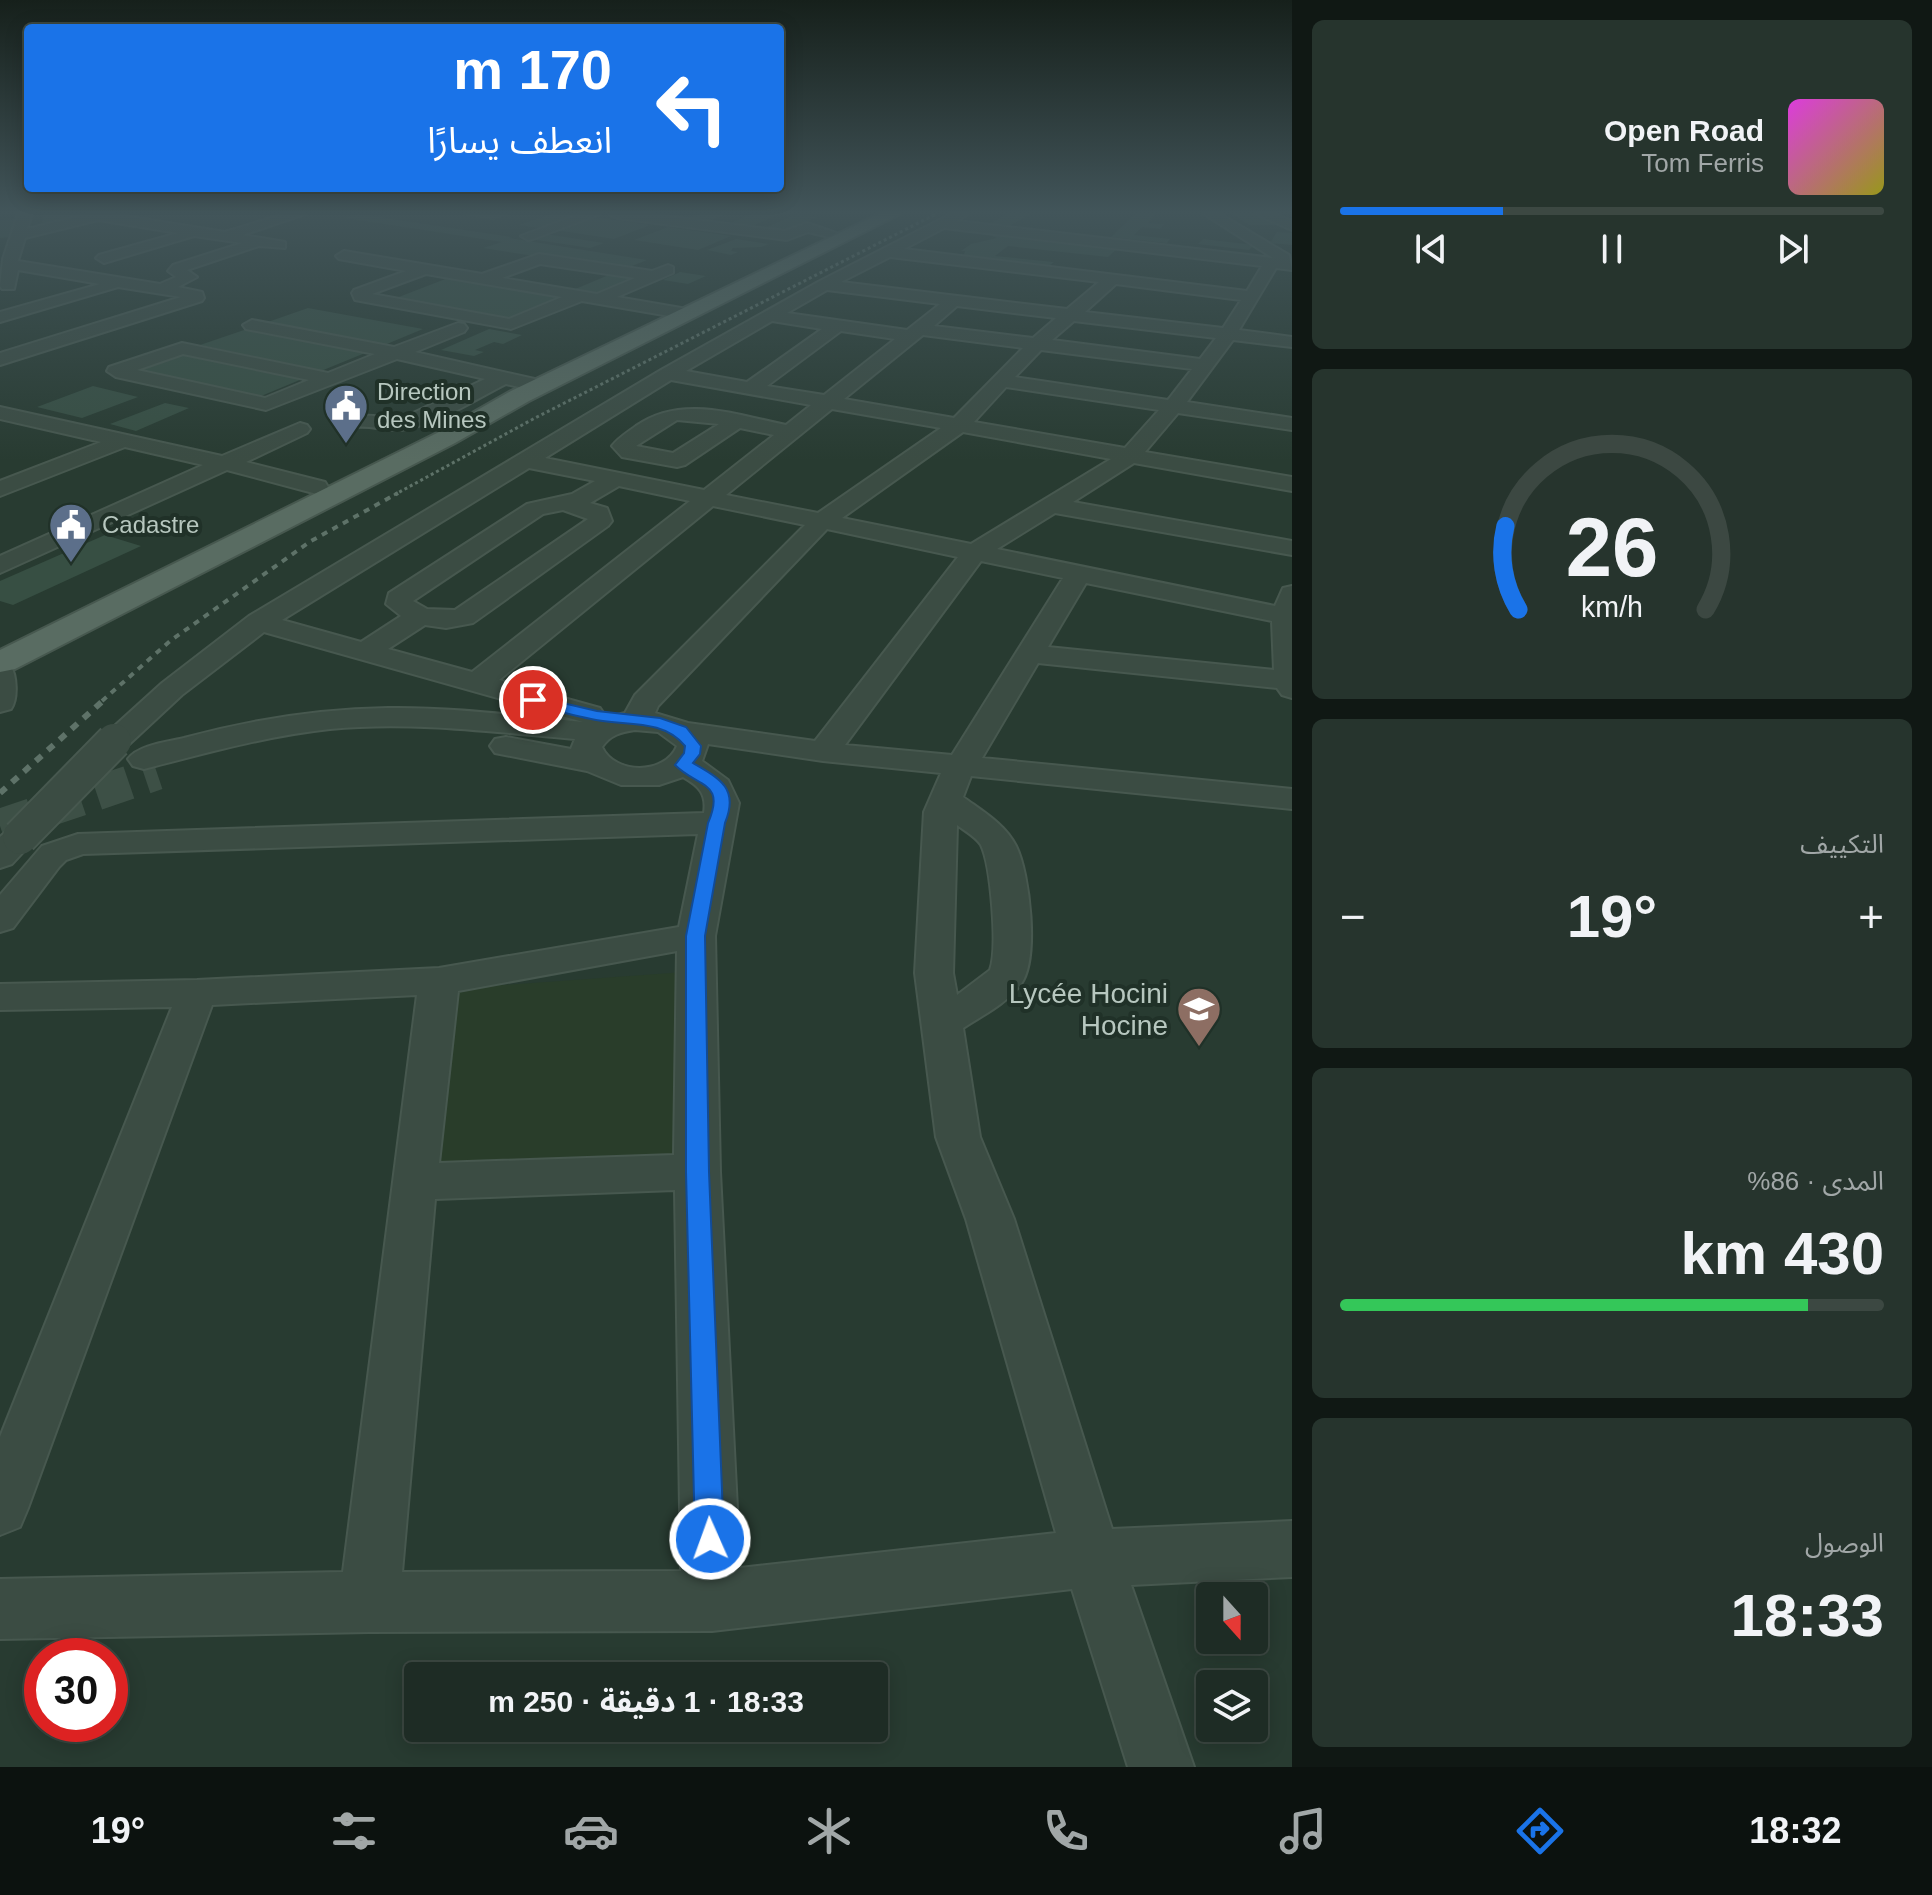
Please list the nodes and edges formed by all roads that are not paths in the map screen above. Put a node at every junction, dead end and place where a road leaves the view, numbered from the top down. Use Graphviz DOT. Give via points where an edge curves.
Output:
graph roads {
  1 [pos="74,296"];
  2 [pos="197,296"];
  3 [pos="361,296"];
  4 [pos="579,296"];
  5 [pos="583,296"];
  6 [pos="605,296"];
  7 [pos="704,296"];
  8 [pos="713,296"];
  9 [pos="805,296"];
  10 [pos="932,296"];
  11 [pos="963,296"];
  12 [pos="1092,296"];
  13 [pos="1251,296"];
  14 [pos="599,299"];
  15 [pos="955,300"];
  16 [pos="1076,310"];
  17 [pos="677,313"];
  18 [pos="770,316"];
  19 [pos="0,317"];
  20 [pos="252,325"];
  21 [pos="839,325"];
  22 [pos="458,328"];
  23 [pos="1232,329"];
  24 [pos="915,332"];
  25 [pos="1292,332"];
  26 [pos="1292,342"];
  27 [pos="1037,344"];
  28 [pos="397,353"];
  29 [pos="0,359"];
  30 [pos="1205,365"];
  31 [pos="668,374"];
  32 [pos="331,379"];
  33 [pos="521,381"];
  34 [pos="1001,381"];
  35 [pos="751,388"];
  36 [pos="828,402"];
  37 [pos="1173,407"];
  38 [pos="0,413"];
  39 [pos="349,422"];
  40 [pos="735,422"];
  41 [pos="1292,424"];
  42 [pos="958,426"];
  43 [pos="300,429"];
  44 [pos="790,432"];
  45 [pos="122,441"];
  46 [pos="1130,456"];
  47 [pos="523,460"];
  48 [pos="228,461"];
  49 [pos="614,480"];
  50 [pos="1292,484"];
  51 [pos="317,487"];
  52 [pos="0,489"];
  53 [pos="705,498"];
  54 [pos="567,504"];
  55 [pos="1052,505"];
  56 [pos="820,523"];
  57 [pos="1292,548"];
  58 [pos="472,550"];
  59 [pos="974,553"];
  60 [pos="0,565"];
  61 [pos="536,565"];
  62 [pos="1079,573"];
  63 [pos="604,582"];
  64 [pos="1289,604"];
  65 [pos="420,616"];
  66 [pos="259,622"];
  67 [pos="364,652"];
  68 [pos="1030,654"];
  69 [pos="1,658"];
  70 [pos="476,684"];
  71 [pos="1290,685"];
  72 [pos="0,703"];
  73 [pos="561,708"];
  74 [pos="638,721"];
  75 [pos="681,731"];
  76 [pos="597,741"];
  77 [pos="823,752"];
  78 [pos="685,763"];
  79 [pos="151,766"];
  80 [pos="642,777"];
  81 [pos="953,783"];
  82 [pos="1292,799"];
  83 [pos="717,823"];
  84 [pos="10,847"];
  85 [pos="0,920"];
  86 [pos="696,936"];
  87 [pos="439,981"];
  88 [pos="197,993"];
  89 [pos="0,997"];
  90 [pos="943,1022"];
  91 [pos="697,1172"];
  92 [pos="414,1182"];
  93 [pos="0,1508"];
  94 [pos="1292,1549"];
  95 [pos="1092,1558"];
  96 [pos="712,1601"];
  97 [pos="369,1602"];
  98 [pos="0,1609"];
  99 [pos="1161,1767"];
  1 -- 19 [label="street"];
  2 -- 29 [label="street"];
  3 -- 4 [label="street" via="511,324"];
  5 -- 14 [label="street"];
  6 -- 14 [label="street"];
  7 -- 17 [label="main road"];
  8 -- 17 [label="main road"];
  9 -- 18 [label="street"];
  10 -- 15 [label="street"];
  11 -- 16 [label="street"];
  12 -- 16 [label="street"];
  13 -- 23 [label="street"];
  14 -- 17 [label="street"];
  15 -- 16 [label="street"];
  15 -- 24 [label="street"];
  16 -- 23 [label="street"];
  16 -- 27 [label="street"];
  17 -- 33 [label="main road"];
  18 -- 21 [label="street"];
  18 -- 31 [label="street"];
  20 -- 28 [label="street"];
  21 -- 24 [label="street"];
  21 -- 35 [label="street"];
  22 -- 28 [label="street"];
  23 -- 25 [label="street"];
  23 -- 26 [label="street"];
  23 -- 30 [label="street"];
  24 -- 27 [label="street"];
  24 -- 36 [label="street"];
  27 -- 30 [label="street"];
  27 -- 34 [label="street"];
  28 -- 32 [label="street"];
  28 -- 33 [label="street"];
  30 -- 37 [label="street"];
  31 -- 35 [label="street"];
  31 -- 47 [label="street"];
  32 -- 32 [label="street" via="182,348 116,371 263,404"];
  33 -- 39 [label="street" via="412,421 390,424 368,417"];
  33 -- 51 [label="main road"];
  33 -- 69 [label="main road" via="446,438"];
  34 -- 37 [label="street"];
  34 -- 42 [label="street"];
  35 -- 36 [label="street"];
  36 -- 42 [label="street"];
  36 -- 44 [label="street"];
  37 -- 41 [label="street"];
  37 -- 46 [label="street"];
  38 -- 45 [label="street"];
  40 -- 44 [label="street"];
  42 -- 46 [label="street"];
  42 -- 56 [label="street"];
  43 -- 48 [label="street"];
  44 -- 53 [label="street"];
  45 -- 48 [label="street"];
  45 -- 52 [label="street"];
  46 -- 50 [label="street"];
  46 -- 55 [label="street"];
  47 -- 49 [label="street"];
  47 -- 66 [label="street"];
  48 -- 51 [label="street"];
  48 -- 60 [label="street"];
  49 -- 53 [label="street"];
  49 -- 54 [label="street"];
  51 -- 69 [label="main road"];
  53 -- 56 [label="street"];
  53 -- 63 [label="street"];
  54 -- 58 [label="street" via="535,509"];
  54 -- 61 [label="street" via="599,513 600,521"];
  55 -- 57 [label="street"];
  55 -- 59 [label="street"];
  56 -- 59 [label="street"];
  56 -- 74 [label="street" via="646,701"];
  58 -- 61 [label="street"];
  58 -- 65 [label="street" via="398,599"];
  59 -- 62 [label="street"];
  59 -- 77 [label="street"];
  61 -- 63 [label="street"];
  61 -- 65 [label="street" via="463,617"];
  62 -- 64 [label="street"];
  62 -- 68 [label="street"];
  63 -- 70 [label="street"];
  64 -- 71 [label="street"];
  65 -- 67 [label="street"];
  66 -- 67 [label="street"];
  66 -- 84 [label="street, bridge" via="114,741"];
  67 -- 70 [label="street"];
  68 -- 71 [label="street"];
  68 -- 81 [label="street"];
  69 -- 72 [label="street"];
  70 -- 73 [label="street"];
  73 -- 74 [label="street"];
  73 -- 76 [label="street"];
  74 -- 75 [label="street"];
  74 -- 76 [label="street"];
  75 -- 77 [label="street"];
  75 -- 78 [label="street" via="693,746"];
  76 -- 79 [label="street" via="361,737"];
  76 -- 80 [label="street" via="614,773"];
  77 -- 78 [label="street"];
  77 -- 81 [label="street"];
  78 -- 80 [label="street"];
  78 -- 83 [label="street" via="720,790 724,806"];
  80 -- 83 [label="street"];
  81 -- 82 [label="street"];
  81 -- 90 [label="street" via="941,812 934,973"];
  81 -- 90 [label="street" via="1000,848 1014,950 1010,972"];
  83 -- 85 [label="street" via="78,844 54,853"];
  83 -- 86 [label="street"];
  86 -- 87 [label="street"];
  86 -- 91 [label="street"];
  87 -- 88 [label="street"];
  87 -- 92 [label="street"];
  88 -- 89 [label="street"];
  88 -- 93 [label="street"];
  90 -- 95 [label="street" via="958,1137 990,1219"];
  91 -- 92 [label="street"];
  91 -- 96 [label="street"];
  92 -- 97 [label="street"];
  94 -- 95 [label="street"];
  95 -- 96 [label="street"];
  95 -- 99 [label="street"];
  96 -- 97 [label="street"];
  97 -- 98 [label="street"];
}
